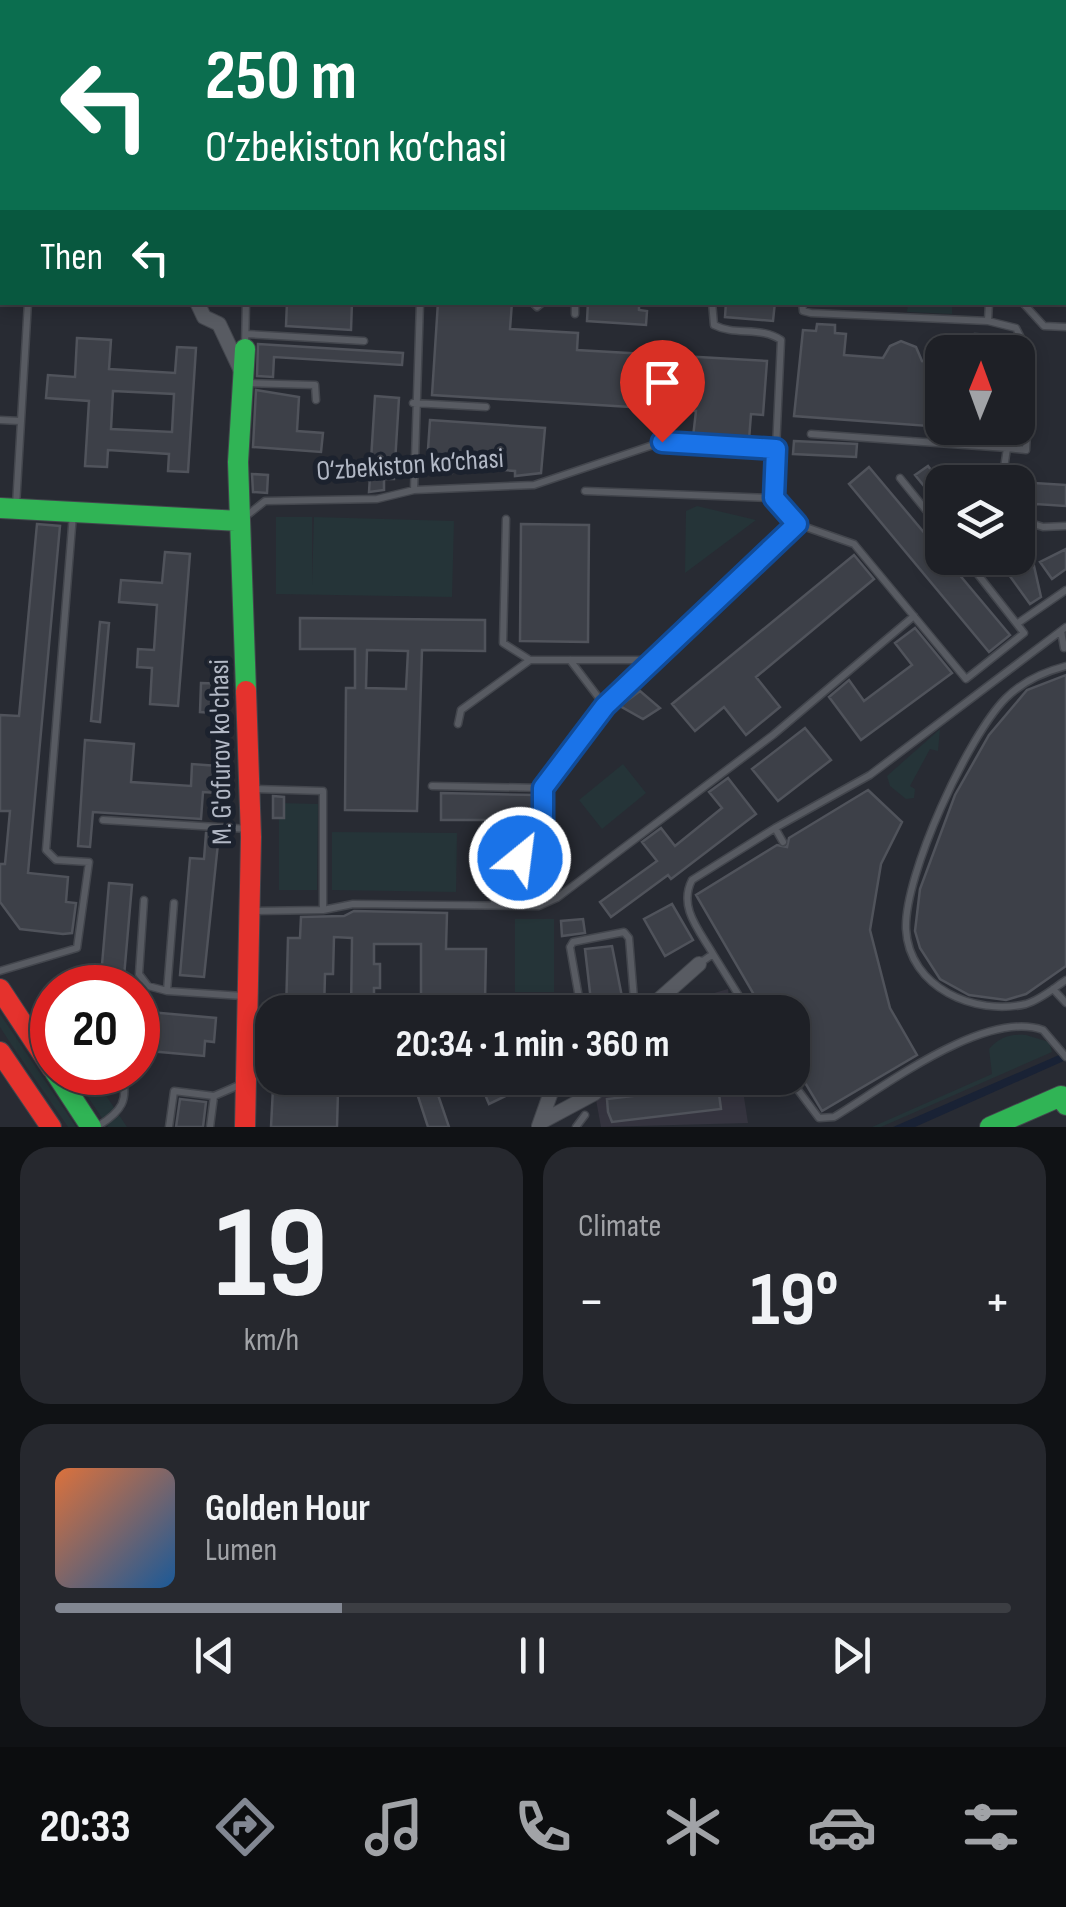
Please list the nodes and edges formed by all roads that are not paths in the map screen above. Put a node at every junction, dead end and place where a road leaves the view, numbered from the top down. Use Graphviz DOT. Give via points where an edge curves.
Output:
graph roads {
  1 [pos="28,305"];
  2 [pos="198,305"];
  3 [pos="246,305"];
  4 [pos="420,305"];
  5 [pos="575,305"];
  6 [pos="712,305"];
  7 [pos="803,305"];
  8 [pos="989,305"];
  9 [pos="1025,305"];
  10 [pos="574,314"];
  11 [pos="988,321"];
  12 [pos="1066,328"];
  13 [pos="246,341"];
  14 [pos="364,341"];
  15 [pos="243,379"];
  16 [pos="316,400"];
  17 [pos="413,403"];
  18 [pos="486,407"];
  19 [pos="0,420"];
  20 [pos="20,421"];
  21 [pos="811,434"];
  22 [pos="1007,448"];
  23 [pos="776,449"];
  24 [pos="1004,465"];
  25 [pos="900,478"];
  26 [pos="414,490"];
  27 [pos="585,492"];
  28 [pos="774,498"];
  29 [pos="8,509"];
  30 [pos="925,509"];
  31 [pos="73,512"];
  32 [pos="506,519"];
  33 [pos="240,521"];
  34 [pos="797,524"];
  35 [pos="1035,524"];
  36 [pos="1066,526"];
  37 [pos="979,575"];
  38 [pos="1066,590"];
  39 [pos="914,616"];
  40 [pos="1018,623"];
  41 [pos="1064,629"];
  42 [pos="1064,648"];
  43 [pos="530,660"];
  44 [pos="570,660"];
  45 [pos="654,660"];
  46 [pos="1066,666"];
  47 [pos="605,706"];
  48 [pos="458,724"];
  49 [pos="432,786"];
  50 [pos="543,788"];
  51 [pos="250,789"];
  52 [pos="104,820"];
  53 [pos="775,828"];
  54 [pos="250,829"];
  55 [pos="782,842"];
  56 [pos="144,900"];
  57 [pos="174,903"];
  58 [pos="493,905"];
  59 [pos="323,910"];
  60 [pos="250,911"];
  61 [pos="713,954"];
  62 [pos="698,964"];
  63 [pos="0,971"];
  64 [pos="1066,980"];
  65 [pos="0,989"];
  66 [pos="1053,989"];
  67 [pos="168,991"];
  68 [pos="657,995"];
  69 [pos="738,995"];
  70 [pos="248,996"];
  71 [pos="1066,1003"];
  72 [pos="640,1008"];
  73 [pos="30,1034"];
  74 [pos="1064,1053"];
  75 [pos="1,1055"];
  76 [pos="255,1077"];
  77 [pos="245,1078"];
  78 [pos="72,1095"];
  79 [pos="125,1095"];
  80 [pos="550,1095"];
  81 [pos="593,1095"];
  82 [pos="800,1095"];
  83 [pos="214,1096"];
  84 [pos="1066,1104"];
  85 [pos="585,1114"];
  86 [pos="540,1125"];
  87 [pos="51,1127"];
  88 [pos="94,1127"];
  89 [pos="169,1127"];
  90 [pos="210,1127"];
  91 [pos="244,1127"];
  92 [pos="576,1127"];
  93 [pos="990,1127"];
  1 -- 20 [label="lane"];
  2 -- 15 [label="street, M. G'ofurov ko'chasi" via="219,324"];
  3 -- 13 [label="lane"];
  4 -- 17 [label="lane"];
  5 -- 10 [label="lane"];
  6 -- 23 [label="lane" via="714,325 782,340"];
  7 -- 11 [label="lane" via="811,313"];
  8 -- 11 [label="lane"];
  9 -- 12 [label="lane" via="1044,326"];
  11 -- 22 [label="lane" via="1016,328 1031,366 1026,450"];
  13 -- 14 [label="lane"];
  13 -- 15 [label="street, M. G'ofurov ko'chasi"];
  15 -- 16 [label="lane" via="315,385"];
  15 -- 33 [label="street, M. G'ofurov ko'chasi"];
  17 -- 18 [label="lane"];
  17 -- 26 [label="lane"];
  19 -- 20 [label="lane"];
  20 -- 29 [label="lane"];
  21 -- 22 [label="lane"];
  22 -- 24 [label="lane"];
  23 -- 26 [label="lane, O‘zbekiston ko‘chasi" via="662,442 534,484"];
  23 -- 28 [label="lane"];
  25 -- 30 [label="lane"];
  26 -- 33 [label="lane, O‘zbekiston ko‘chasi" via="377,500 265,501"];
  27 -- 28 [label="lane"];
  28 -- 34 [label="lane"];
  29 -- 31 [label="street, O‘zbekiston ko‘chasi"];
  31 -- 33 [label="street, O‘zbekiston ko‘chasi"];
  31 -- 63 [label="lane" via="46,850 56,860 88,862 77,948"];
  32 -- 43 [label="lane" via="504,643"];
  33 -- 51 [label="street, M. G'ofurov ko'chasi"];
  34 -- 39 [label="lane" via="854,544"];
  34 -- 45 [label="lane"];
  35 -- 36 [label="lane"];
  37 -- 40 [label="lane"];
  38 -- 40 [label="lane"];
  39 -- 40 [label="lane" via="966,678 1023,636"];
  39 -- 58 [label="lane" via="773,735 557,898 539,906"];
  41 -- 42 [label="lane"];
  41 -- 53 [label="lane" via="870,776"];
  43 -- 44 [label="lane"];
  43 -- 48 [label="lane" via="461,710"];
  44 -- 45 [label="lane"];
  44 -- 47 [label="lane"];
  45 -- 47 [label="lane"];
  46 -- 66 [label="lane" via="1030,678 987,722 933,828 906,922 917,962 963,1002 985,1008 1030,1003"];
  47 -- 50 [label="lane"];
  49 -- 50 [label="lane"];
  50 -- 58 [label="lane" via="543,830 501,883"];
  51 -- 54 [label="street, M. G'ofurov ko'chasi"];
  51 -- 59 [label="lane" via="323,791"];
  52 -- 54 [label="lane"];
  53 -- 55 [label="lane"];
  53 -- 61 [label="lane" via="692,880 685,894"];
  54 -- 60 [label="street, M. G'ofurov ko'chasi"];
  56 -- 67 [label="lane" via="139,974 148,986"];
  57 -- 67 [label="lane"];
  58 -- 59 [label="lane" via="353,904"];
  59 -- 60 [label="lane"];
  60 -- 70 [label="street, M. G'ofurov ko'chasi"];
  61 -- 62 [label="lane"];
  61 -- 69 [label="lane"];
  62 -- 68 [label="street"];
  64 -- 66 [label="lane"];
  65 -- 73 [label="street"];
  66 -- 71 [label="lane"];
  67 -- 70 [label="lane"];
  70 -- 77 [label="street, M. G'ofurov ko'chasi"];
  72 -- 72 [label="lane" via="624,932 574,942 580,1009"];
  74 -- 82 [label="lane" via="1043,1030 1009,1024 970,1039 834,1117 820,1118"];
  75 -- 87 [label="street"];
  76 -- 77 [label="lane"];
  77 -- 83 [label="lane"];
  77 -- 91 [label="street, M. G'ofurov ko'chasi"];
  78 -- 88 [label="street"];
  79 -- 88 [label="lane" via="119,1111"];
  80 -- 86 [label="street"];
  81 -- 86 [label="street"];
  83 -- 89 [label="lane" via="174,1091"];
  83 -- 90 [label="lane"];
  84 -- 93 [label="street" via="1062,1096"];
  85 -- 92 [label="lane"];
}
